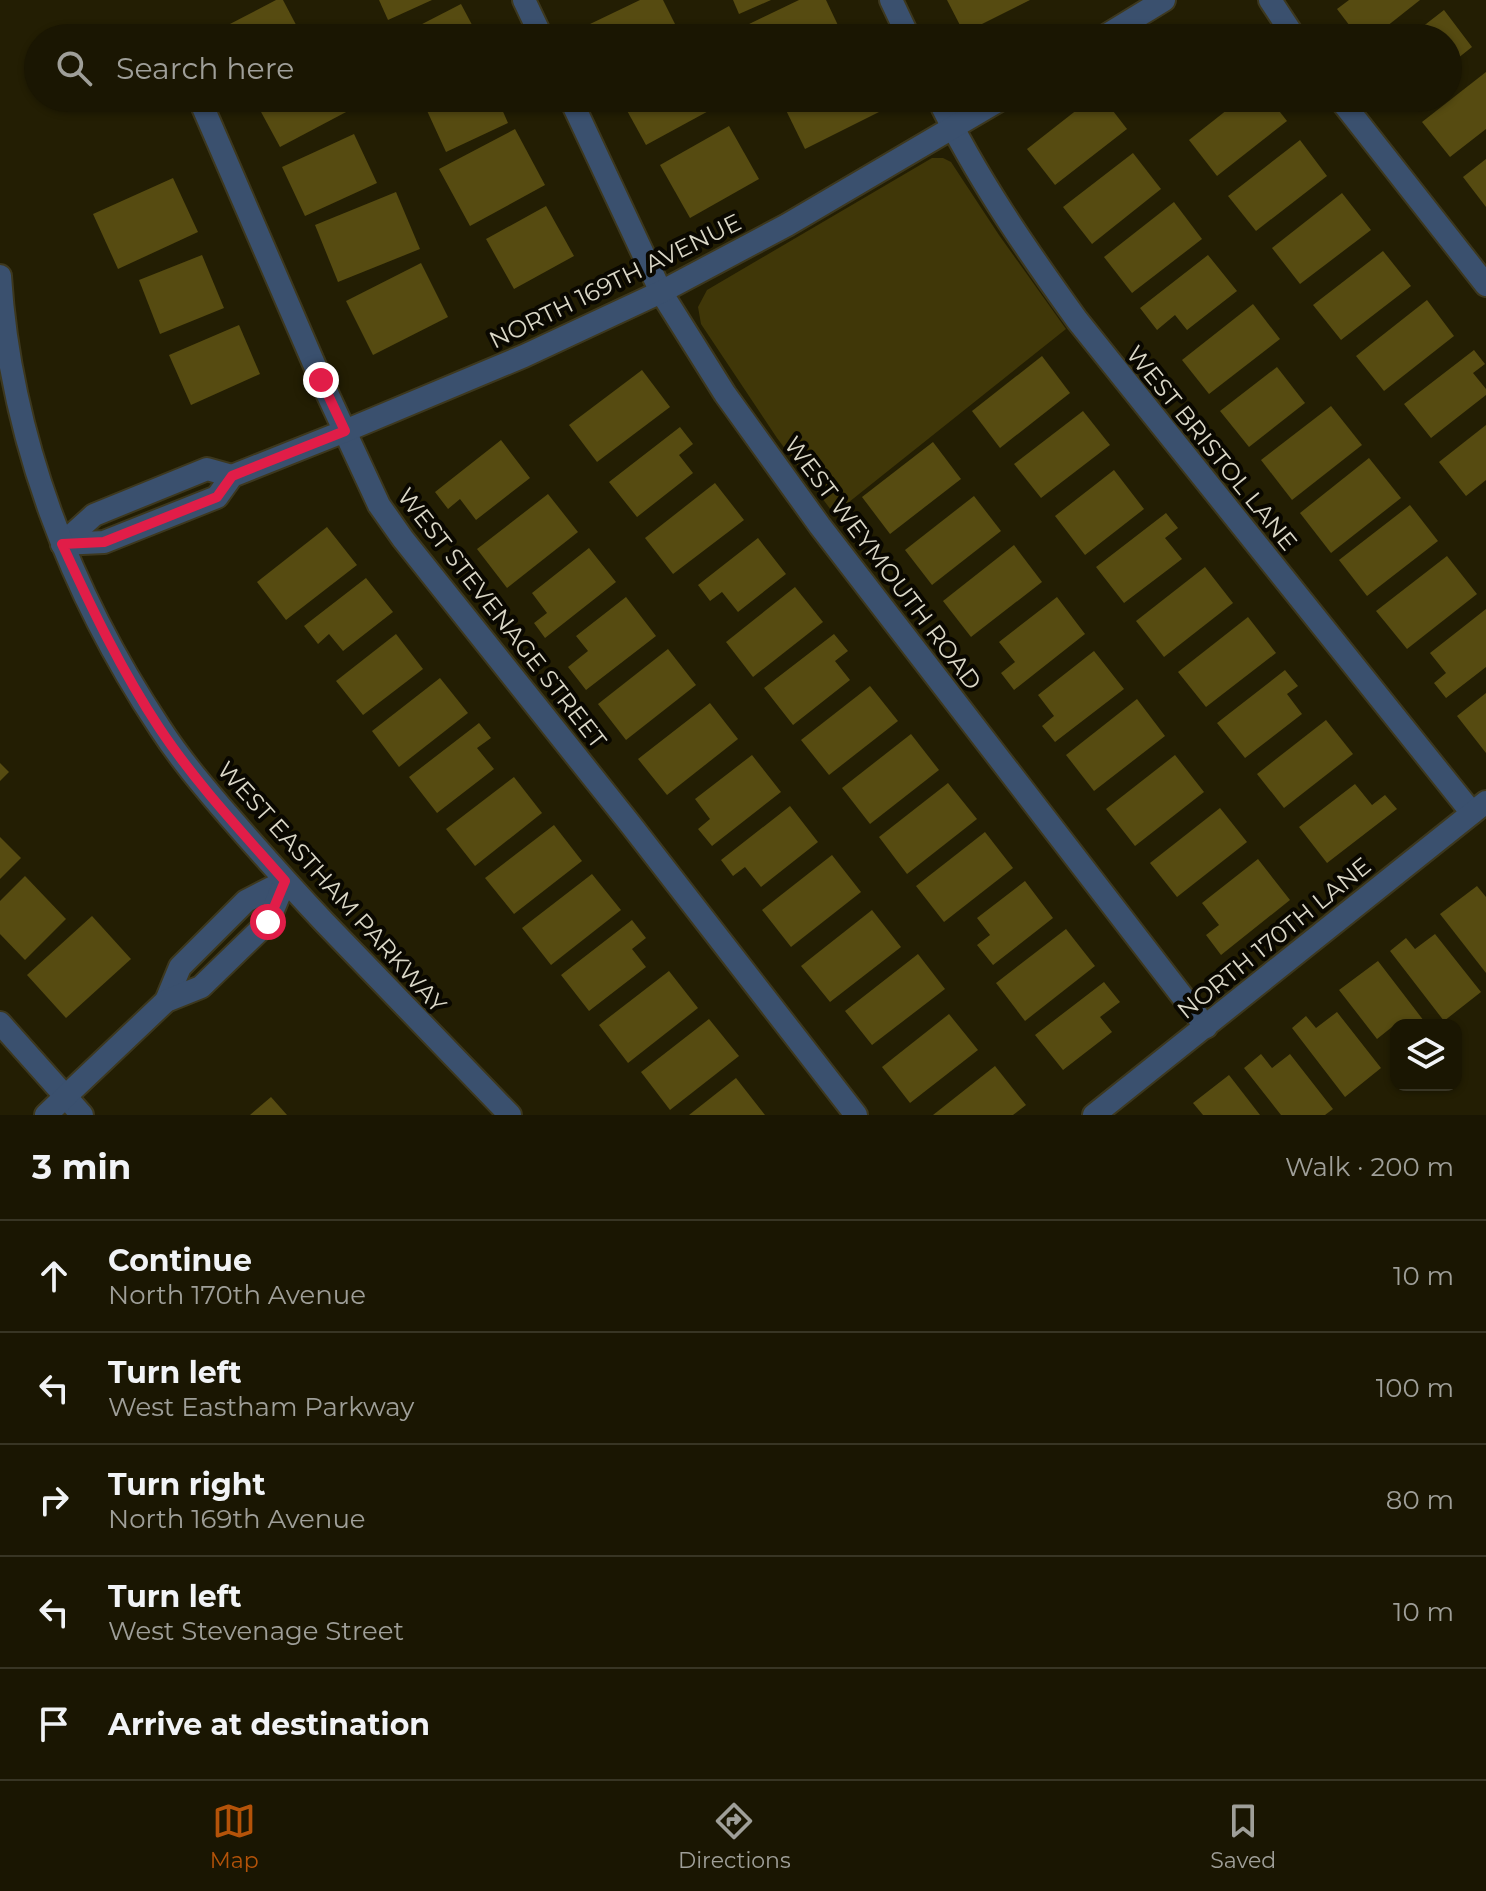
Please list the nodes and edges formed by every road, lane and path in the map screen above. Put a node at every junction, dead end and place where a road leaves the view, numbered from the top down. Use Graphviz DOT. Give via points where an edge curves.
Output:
graph roads {
  1 [pos="524,0"];
  2 [pos="891,0"];
  3 [pos="1164,0"];
  4 [pos="1270,0"];
  5 [pos="535,24"];
  6 [pos="902,24"];
  7 [pos="1125,24"];
  8 [pos="1286,24"];
  9 [pos="205,112"];
  10 [pos="577,112"];
  11 [pos="945,112"];
  12 [pos="980,112"];
  13 [pos="1350,112"];
  14 [pos="953,128"];
  15 [pos="1486,285"];
  16 [pos="0,289"];
  17 [pos="661,292"];
  18 [pos="345,431"];
  19 [pos="62,544"];
  20 [pos="1479,807"];
  21 [pos="285,881"];
  22 [pos="166,1001"];
  23 [pos="0,1023"];
  24 [pos="1206,1027"];
  25 [pos="65,1098"];
  26 [pos="46,1115"];
  27 [pos="82,1115"];
  28 [pos="510,1115"];
  29 [pos="856,1115"];
  30 [pos="1094,1115"];
  1 -- 5 [label="street"];
  2 -- 6 [label="street"];
  3 -- 7 [label="street"];
  4 -- 8 [label="street"];
  9 -- 18 [label="street, WEST STEVENAGE STREET"];
  10 -- 17 [label="street, WEST WEYMOUTH ROAD"];
  11 -- 14 [label="street, WEST BRISTOL LANE"];
  12 -- 14 [label="street, NORTH 169TH AVENUE"];
  13 -- 15 [label="street"];
  14 -- 17 [label="street, NORTH 169TH AVENUE"];
  14 -- 20 [label="street, WEST BRISTOL LANE" via="1021,241 1077,320"];
  16 -- 19 [label="street, WEST EASTHAM PARKWAY" via="18,404"];
  17 -- 18 [label="street, NORTH 169TH AVENUE"];
  17 -- 24 [label="street, WEST WEYMOUTH ROAD" via="725,394 820,526"];
  18 -- 19 [label="street, NORTH 169TH AVENUE" via="232,476 207,469 94,515"];
  18 -- 29 [label="street, WEST STEVENAGE STREET" via="379,505 403,539"];
  19 -- 21 [label="street, WEST EASTHAM PARKWAY" via="96,619 161,730"];
  20 -- 24 [label="street, NORTH 170TH LANE"];
  21 -- 22 [label="street" via="246,901 180,967"];
  21 -- 22 [label="street" via="268,922 201,987"];
  21 -- 28 [label="street, WEST EASTHAM PARKWAY"];
  22 -- 25 [label="street"];
  23 -- 25 [label="street"];
  24 -- 30 [label="street, NORTH 170TH LANE"];
  25 -- 26 [label="street"];
  25 -- 27 [label="street"];
}
